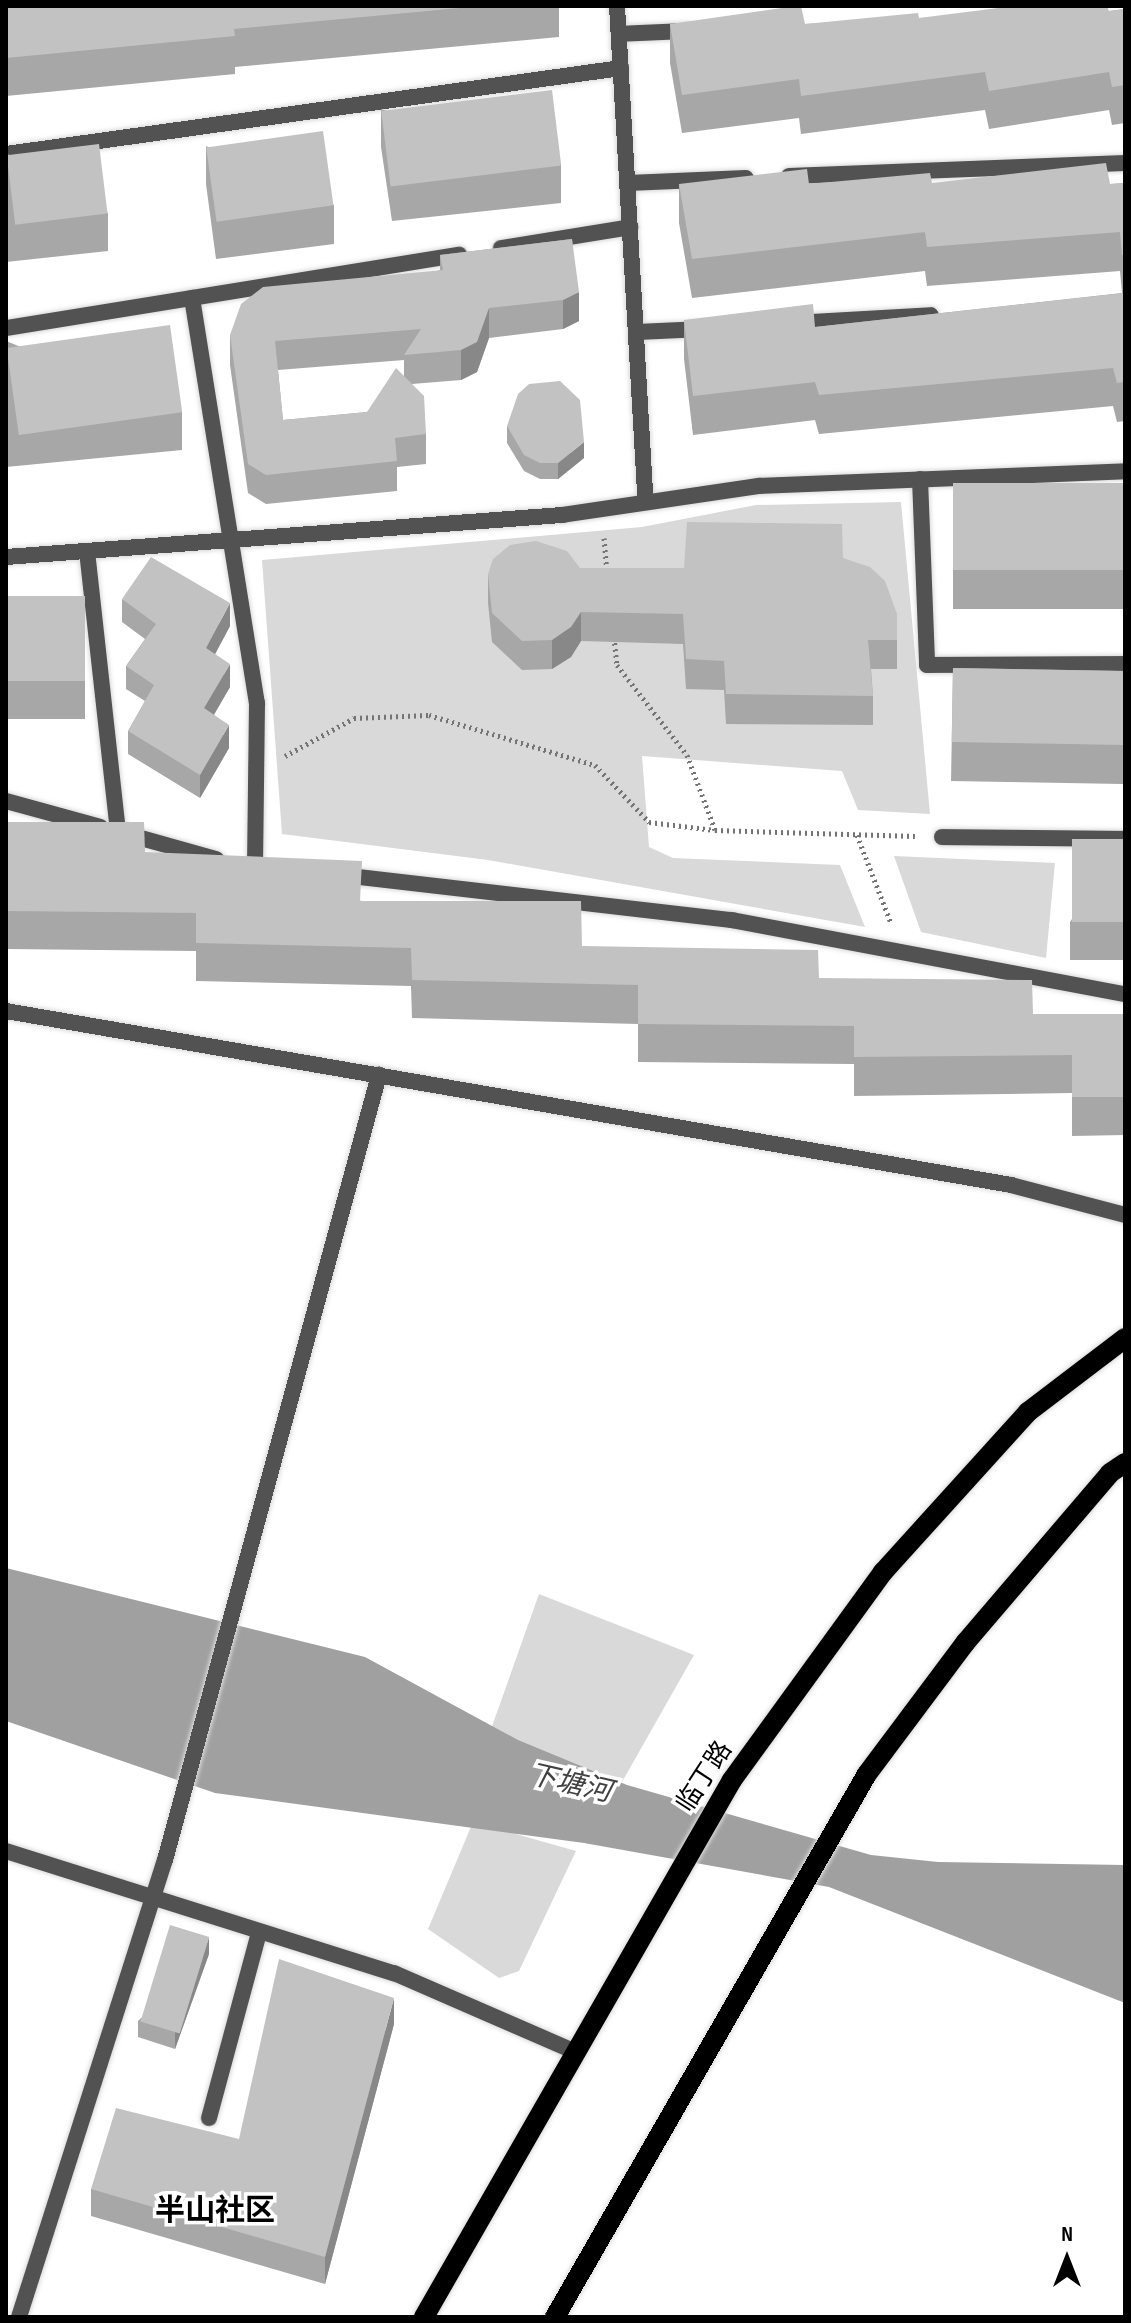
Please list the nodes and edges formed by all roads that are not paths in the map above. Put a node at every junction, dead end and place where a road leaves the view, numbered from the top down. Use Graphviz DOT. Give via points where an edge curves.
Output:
graph roads {
  1 [pos="617,6"];
  2 [pos="714,30"];
  3 [pos="619,34"];
  4 [pos="621,68"];
  5 [pos="6,154"];
  6 [pos="1125,163"];
  7 [pos="628,183"];
  8 [pos="630,227"];
  9 [pos="192,298"];
  10 [pos="952,314"];
  11 [pos="778,324"];
  12 [pos="6,328"];
  13 [pos="715,328"];
  14 [pos="637,332"];
  15 [pos="1125,471"];
  16 [pos="920,479"];
  17 [pos="646,502"];
  18 [pos="229,540"];
  19 [pos="87,551"];
  20 [pos="6,557"];
  21 [pos="1125,664"];
  22 [pos="6,801"];
  23 [pos="118,832"];
  24 [pos="942,837"];
  25 [pos="1125,839"];
  26 [pos="316,872"];
  27 [pos="1125,994"];
  28 [pos="6,1011"];
  29 [pos="379,1075"];
  30 [pos="1125,1215"];
  31 [pos="1125,1338"];
  32 [pos="1125,1463"];
  33 [pos="6,1851"];
  34 [pos="152,1901"];
  35 [pos="259,1933"];
  36 [pos="573,2051"];
  37 [pos="209,2118"];
  38 [pos="19,2317"];
  39 [pos="424,2317"];
  40 [pos="555,2317"];
  1 -- 3 [label="street"];
  2 -- 3 [label="street"];
  3 -- 4 [label="street"];
  4 -- 5 [label="street"];
  4 -- 7 [label="street"];
  6 -- 7 [label="street"];
  7 -- 8 [label="street"];
  8 -- 9 [label="street"];
  8 -- 14 [label="street"];
  9 -- 12 [label="street"];
  9 -- 18 [label="street"];
  10 -- 11 [label="street"];
  13 -- 14 [label="street"];
  14 -- 17 [label="street"];
  15 -- 16 [label="street"];
  16 -- 17 [label="street" via="759,486"];
  16 -- 21 [label="street" via="927,665"];
  17 -- 18 [label="street"];
  18 -- 19 [label="street"];
  18 -- 23 [label="street" via="257,703 262,866"];
  19 -- 20 [label="street"];
  19 -- 23 [label="street"];
  22 -- 23 [label="street"];
  24 -- 25 [label="street"];
  26 -- 27 [label="street" via="732,920"];
  28 -- 29 [label="street"];
  29 -- 30 [label="street" via="1011,1185"];
  29 -- 34 [label="street"];
  31 -- 36 [label="main road, 临丁路" via="1028,1412 883,1572 732,1780"];
  32 -- 40 [label="main road" via="1110,1473 965,1643 867,1774"];
  33 -- 34 [label="street"];
  34 -- 35 [label="street"];
  34 -- 38 [label="street"];
  35 -- 36 [label="street" via="394,1973"];
  35 -- 37 [label="street"];
  36 -- 39 [label="main road, 临丁路"];
}
